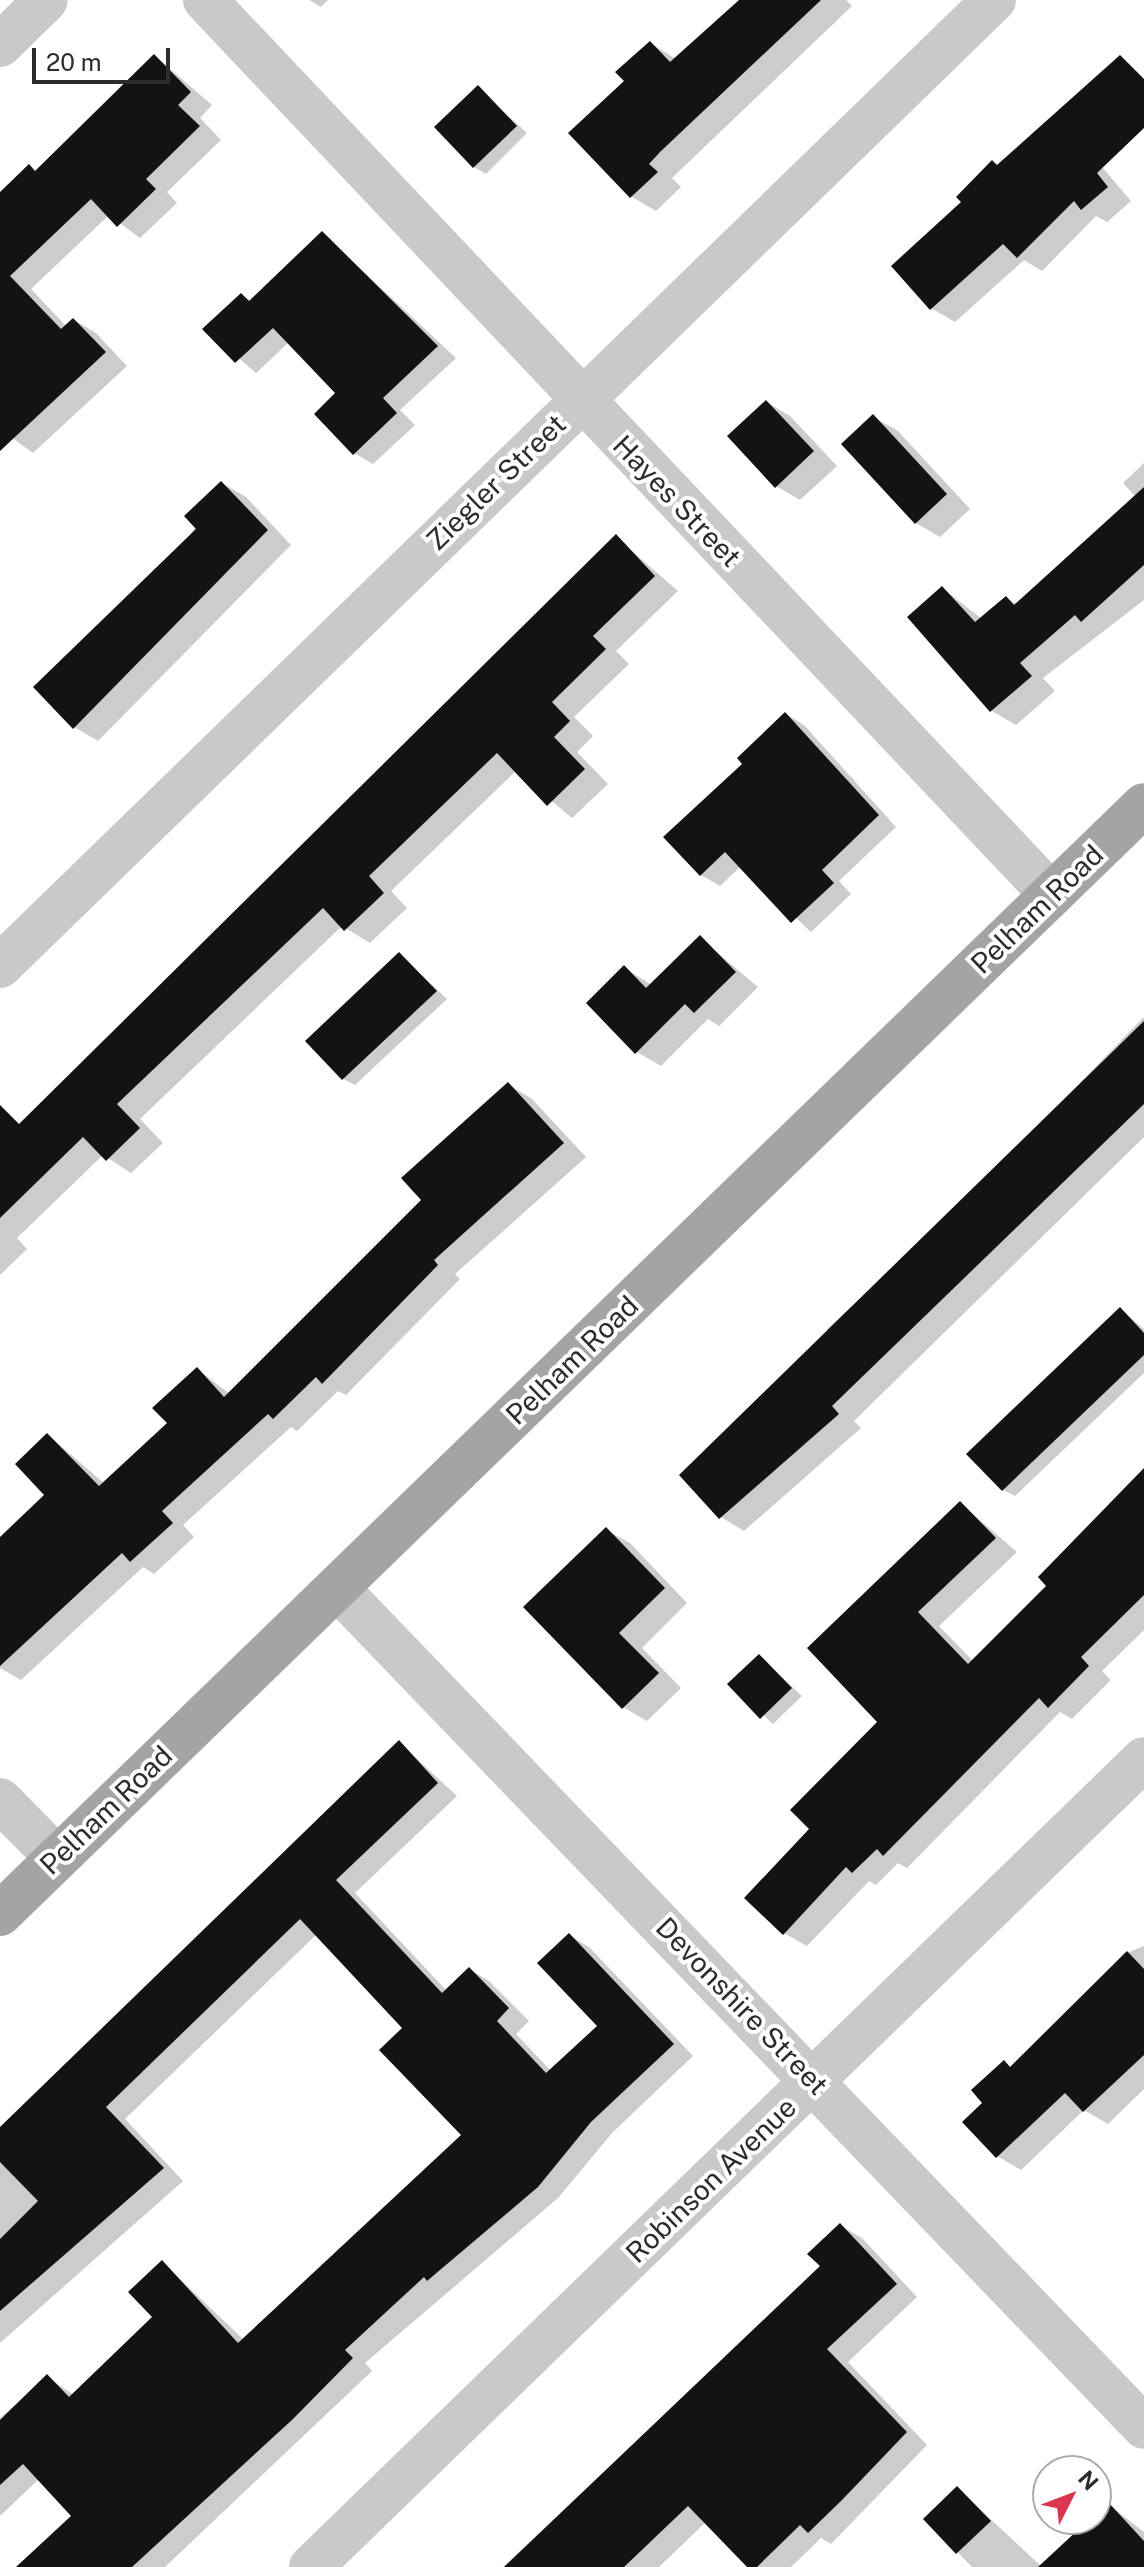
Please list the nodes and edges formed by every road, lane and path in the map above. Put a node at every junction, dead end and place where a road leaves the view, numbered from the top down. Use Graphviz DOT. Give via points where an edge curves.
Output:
graph roads {
  1 [pos="46,0"];
  2 [pos="205,0"];
  3 [pos="994,0"];
  4 [pos="0,45"];
  5 [pos="580,400"];
  6 [pos="1144,805"];
  7 [pos="1052,895"];
  8 [pos="0,966"];
  9 [pos="337,1588"];
  10 [pos="1144,1759"];
  11 [pos="0,1800"];
  12 [pos="57,1858"];
  13 [pos="0,1914"];
  14 [pos="814,2080"];
  15 [pos="1144,2427"];
  16 [pos="311,2567"];
  1 -- 4 [label="street"];
  2 -- 5 [label="street, Hayes Street"];
  3 -- 5 [label="street, Ziegler Street"];
  5 -- 7 [label="street, Hayes Street"];
  5 -- 8 [label="street, Ziegler Street"];
  6 -- 7 [label="main road, Pelham Road"];
  7 -- 9 [label="main road, Pelham Road"];
  9 -- 12 [label="main road, Pelham Road"];
  9 -- 14 [label="street, Devonshire Street"];
  10 -- 14 [label="street, Robinson Avenue"];
  11 -- 12 [label="street"];
  12 -- 13 [label="main road, Pelham Road"];
  14 -- 15 [label="street, Devonshire Street"];
  14 -- 16 [label="street, Robinson Avenue"];
}
